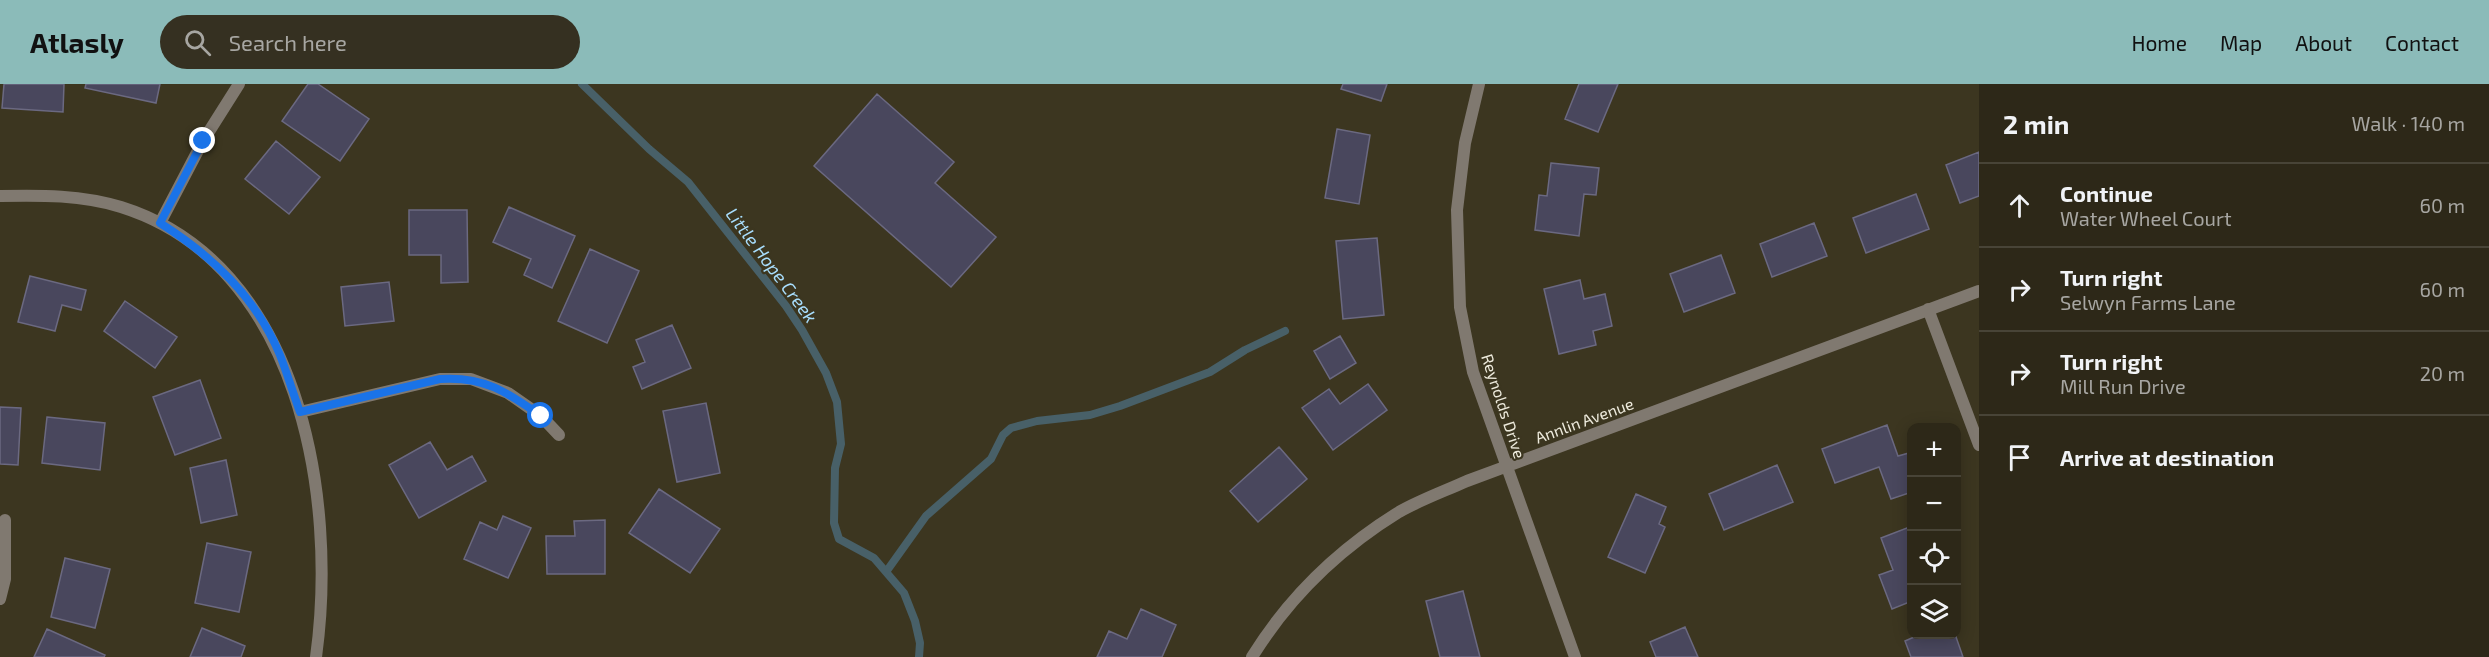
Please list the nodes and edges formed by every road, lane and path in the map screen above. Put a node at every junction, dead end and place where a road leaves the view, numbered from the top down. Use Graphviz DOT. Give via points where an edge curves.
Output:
graph roads {
  1 [pos="239,84"];
  2 [pos="1479,84"];
  3 [pos="0,196"];
  4 [pos="160,223"];
  5 [pos="1979,291"];
  6 [pos="1928,309"];
  7 [pos="300,412"];
  8 [pos="560,435"];
  9 [pos="1979,445"];
  10 [pos="1506,466"];
  11 [pos="5,520"];
  12 [pos="0,599"];
  13 [pos="316,657"];
  14 [pos="1252,657"];
  15 [pos="1575,657"];
  1 -- 4 [label="street" via="203,141"];
  2 -- 10 [label="street, Reynolds Drive" via="1465,143 1457,210 1461,307 1473,372"];
  3 -- 4 [label="street" via="56,195 102,201"];
  4 -- 7 [label="street" via="194,244 229,277 259,315 279,354"];
  5 -- 6 [label="street, Annlin Avenue"];
  6 -- 9 [label="street"];
  6 -- 10 [label="street, Annlin Avenue"];
  7 -- 8 [label="street" via="440,379 471,379 508,393"];
  7 -- 13 [label="street" via="317,487 322,531"];
  10 -- 14 [label="street, Annlin Avenue" via="1401,511 1341,552 1299,593"];
  10 -- 15 [label="street, Reynolds Drive"];
  11 -- 12 [label="street" via="5,579"];
}
